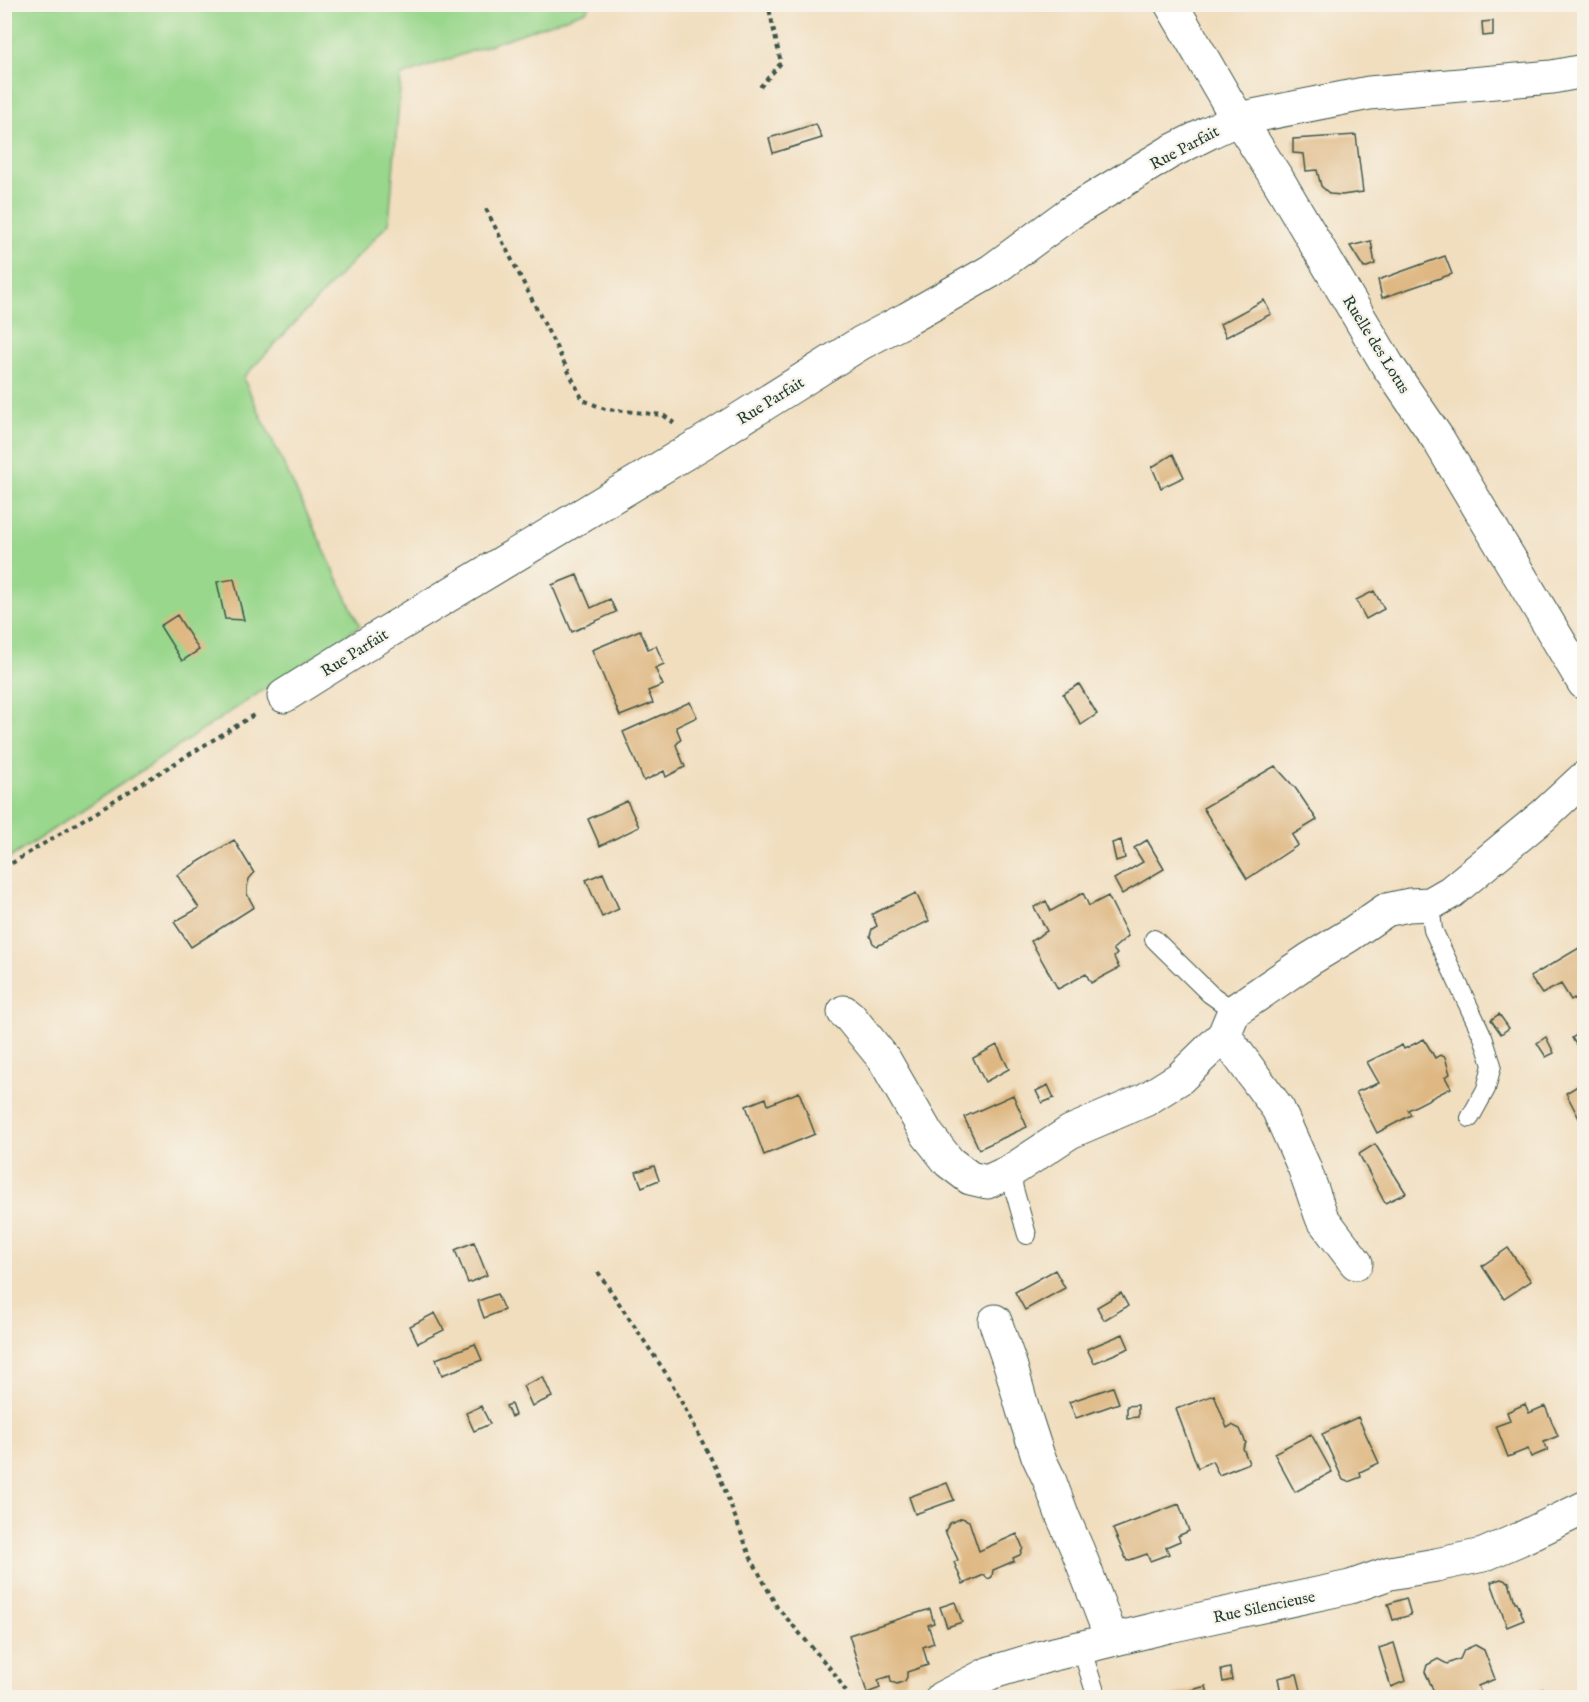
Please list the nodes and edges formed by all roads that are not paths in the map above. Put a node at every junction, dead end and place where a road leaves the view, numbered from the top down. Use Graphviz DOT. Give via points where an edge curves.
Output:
graph roads {
  1 [pos="1171,4"];
  2 [pos="1584,71"];
  3 [pos="1238,119"];
  4 [pos="1584,683"];
  5 [pos="284,696"];
  6 [pos="1584,778"];
  7 [pos="1430,904"];
  8 [pos="1154,939"];
  9 [pos="844,1012"];
  10 [pos="1229,1023"];
  11 [pos="1470,1118"];
  12 [pos="1011,1171"];
  13 [pos="1027,1235"];
  14 [pos="1356,1263"];
  15 [pos="995,1321"];
  16 [pos="1584,1508"];
  17 [pos="1096,1644"];
  18 [pos="942,1698"];
  19 [pos="1097,1698"];
  1 -- 3 [label="street, Ruelle des Lotus"];
  2 -- 3 [label="street, Rue Parfait" via="1488,84 1369,93"];
  3 -- 4 [label="street, Ruelle des Lotus" via="1388,366 1438,439"];
  3 -- 5 [label="street, Rue Parfait" via="1170,152 1070,213 991,271 861,343"];
  6 -- 7 [label="street" via="1460,885"];
  7 -- 10 [label="street" via="1386,910 1310,958"];
  7 -- 11 [label="lane" via="1433,930 1492,1065 1486,1089"];
  8 -- 10 [label="lane" via="1210,994"];
  9 -- 12 [label="street" via="885,1059 927,1134 949,1162 970,1178 987,1182"];
  10 -- 12 [label="street" via="1180,1078 1145,1100 1070,1132"];
  10 -- 14 [label="street" via="1278,1109 1322,1218"];
  12 -- 13 [label="lane"];
  15 -- 17 [label="street" via="1038,1456 1078,1551"];
  16 -- 17 [label="street, Rue Silencieuse" via="1484,1555 1390,1573 1350,1587"];
  17 -- 18 [label="street, Rue Silencieuse" via="990,1673"];
  17 -- 19 [label="lane"];
}
